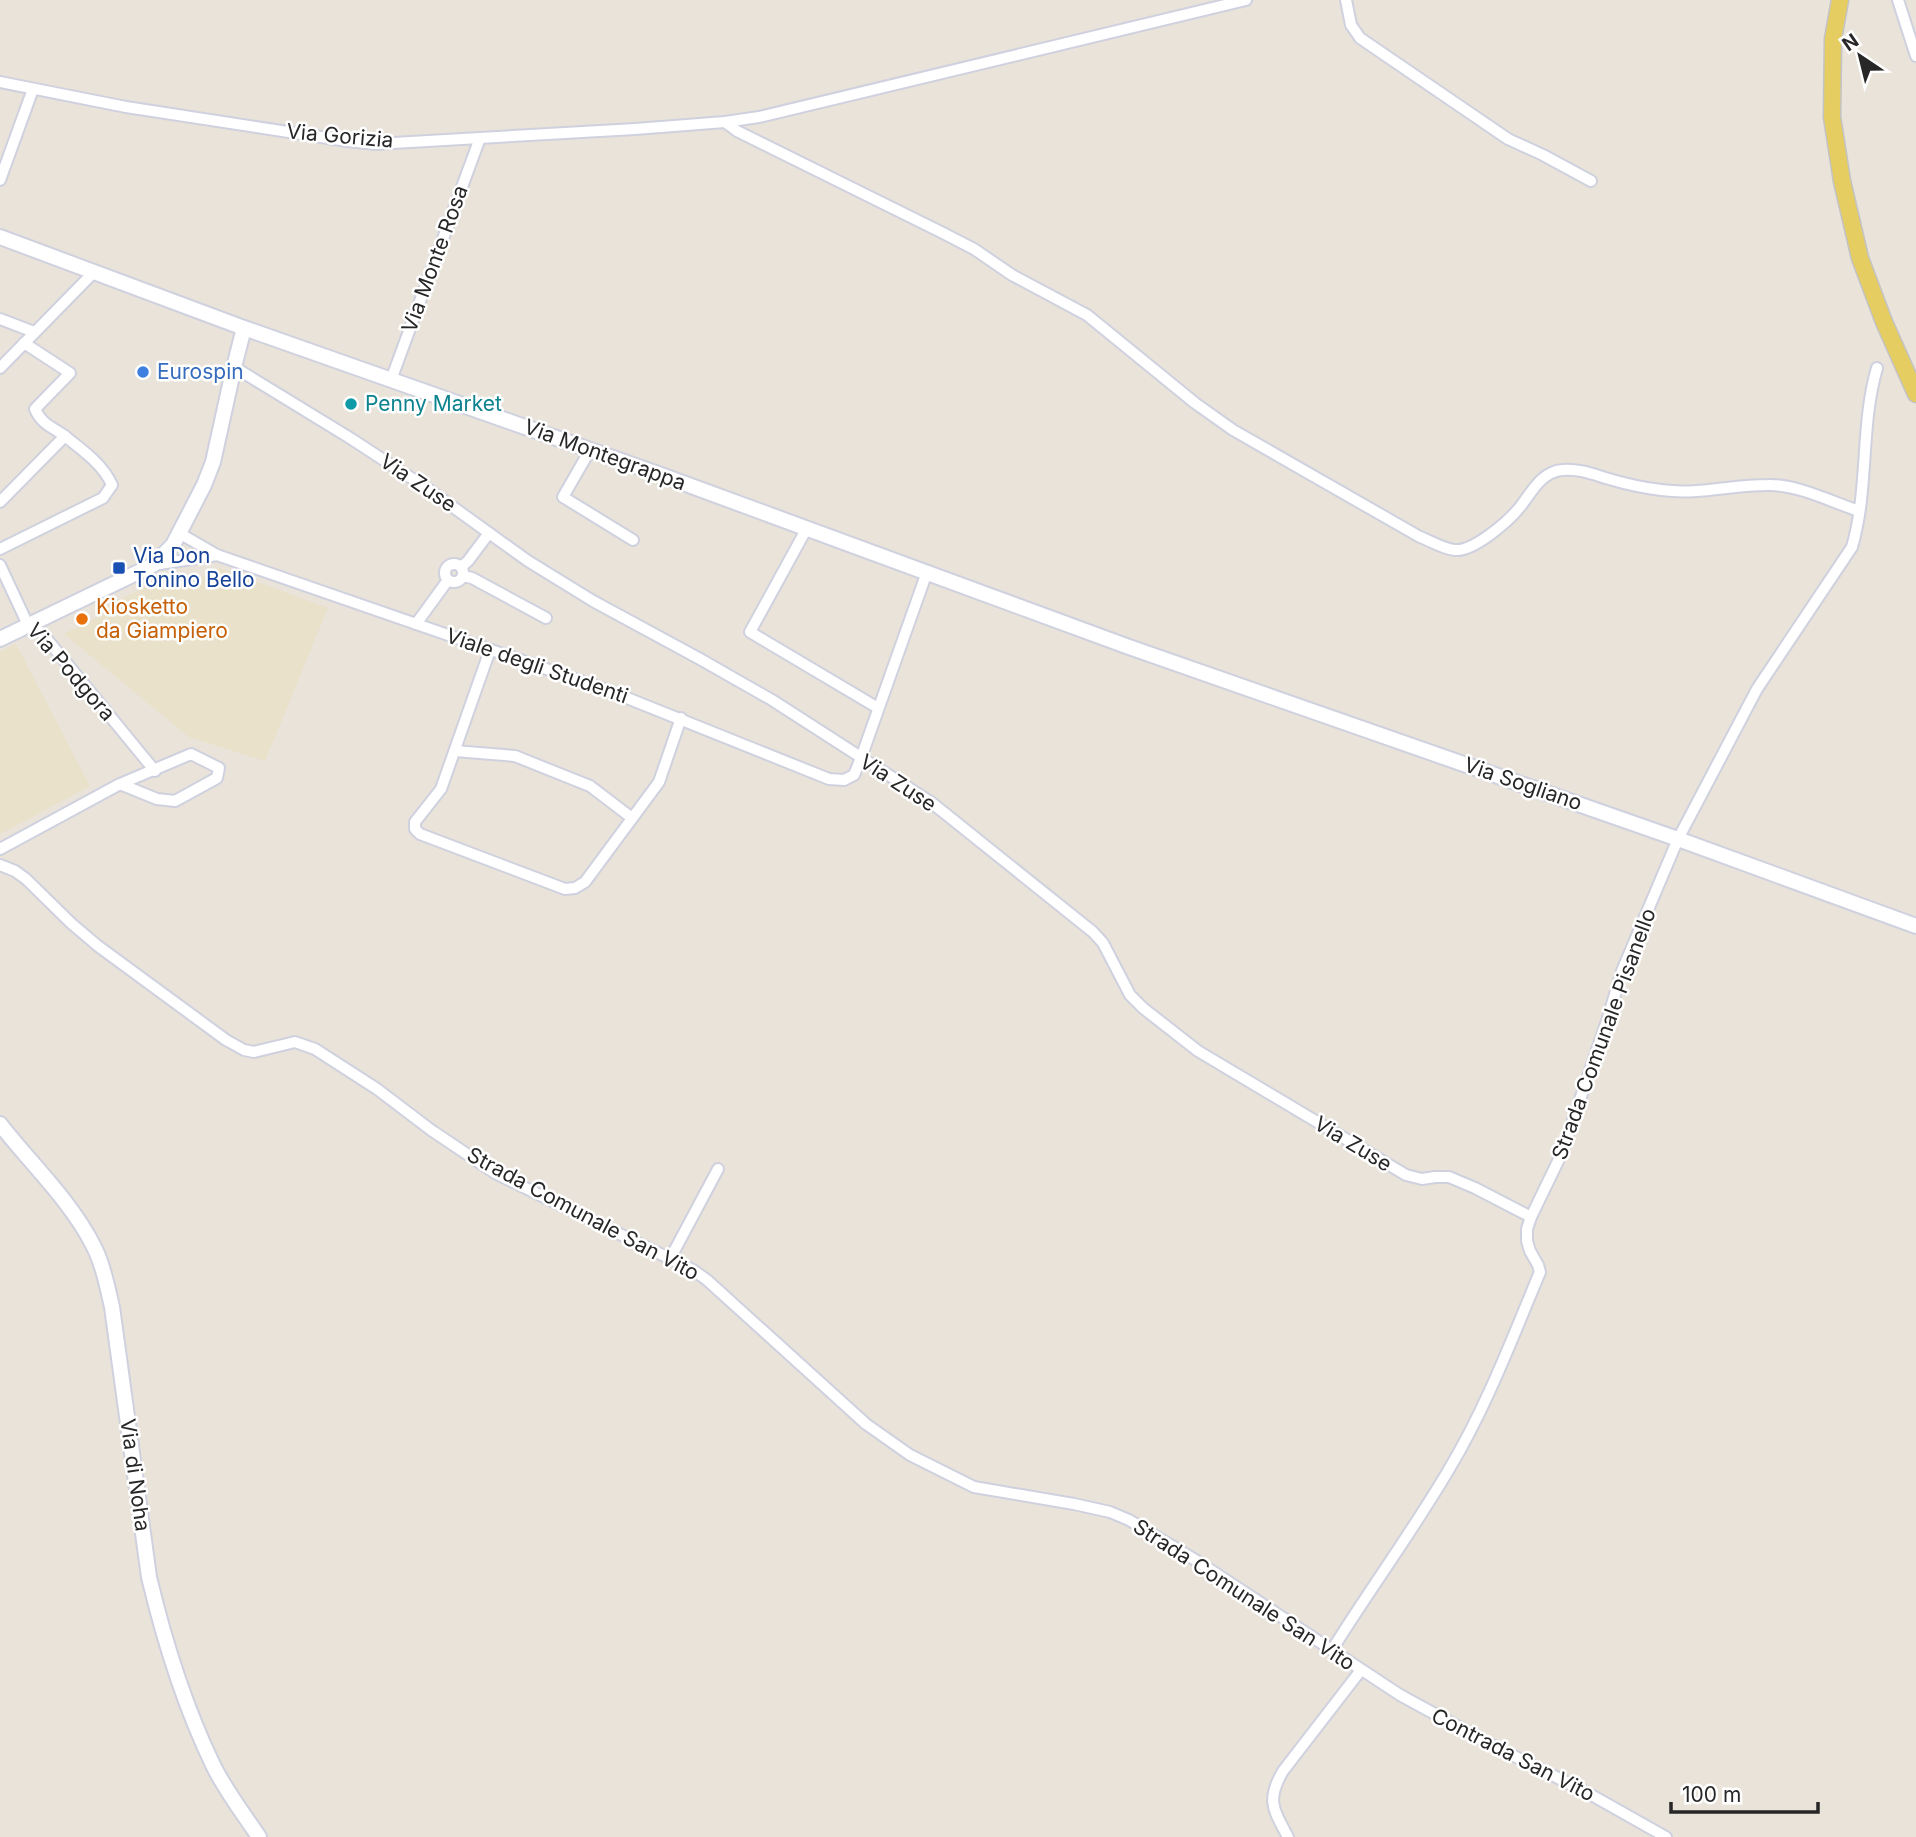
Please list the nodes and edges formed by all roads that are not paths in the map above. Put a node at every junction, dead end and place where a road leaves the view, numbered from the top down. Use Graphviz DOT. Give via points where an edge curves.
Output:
graph roads {
  1 [pos="1247,0"];
  2 [pos="1346,0"];
  3 [pos="1839,0"];
  4 [pos="1898,0"];
  5 [pos="1916,56"];
  6 [pos="0,82"];
  7 [pos="33,89"];
  8 [pos="725,122"];
  9 [pos="480,138"];
  10 [pos="0,180"];
  11 [pos="1591,181"];
  12 [pos="0,237"];
  13 [pos="94,272"];
  14 [pos="0,319"];
  15 [pos="244,328"];
  16 [pos="34,332"];
  17 [pos="24,343"];
  18 [pos="234,367"];
  19 [pos="0,368"];
  20 [pos="1877,368"];
  21 [pos="391,380"];
  22 [pos="1916,394"];
  23 [pos="65,436"];
  24 [pos="590,450"];
  25 [pos="0,502"];
  26 [pos="1859,511"];
  27 [pos="807,528"];
  28 [pos="179,533"];
  29 [pos="489,533"];
  30 [pos="633,540"];
  31 [pos="0,549"];
  32 [pos="217,555"];
  33 [pos="0,565"];
  34 [pos="153,565"];
  35 [pos="462,572"];
  36 [pos="927,572"];
  37 [pos="546,618"];
  38 [pos="416,624"];
  39 [pos="28,625"];
  40 [pos="0,639"];
  41 [pos="1129,647"];
  42 [pos="491,650"];
  43 [pos="878,708"];
  44 [pos="681,719"];
  45 [pos="455,751"];
  46 [pos="861,758"];
  47 [pos="155,771"];
  48 [pos="120,784"];
  49 [pos="632,818"];
  50 [pos="1678,839"];
  51 [pos="0,849"];
  52 [pos="0,865"];
  53 [pos="1916,926"];
  54 [pos="0,1124"];
  55 [pos="718,1169"];
  56 [pos="1531,1217"];
  57 [pos="670,1259"];
  58 [pos="1332,1650"];
  59 [pos="1362,1670"];
  60 [pos="258,1837"];
  61 [pos="1288,1837"];
  62 [pos="1666,1837"];
  1 -- 8 [label="street, Via Gorizia"];
  2 -- 11 [label="street" via="1351,25 1360,37 1508,139"];
  3 -- 22 [label="main road" via="1833,39 1832,117 1842,181 1860,258"];
  4 -- 5 [label="street"];
  6 -- 7 [label="street, Via Gorizia"];
  7 -- 9 [label="street, Via Gorizia" via="347,141 376,144"];
  7 -- 10 [label="street"];
  8 -- 9 [label="street, Via Gorizia"];
  8 -- 26 [label="street" via="954,238 1087,315 1233,430 1441,546 1470,547 1518,510 1545,475 1562,470 1688,492 1787,486"];
  9 -- 21 [label="street, Via Monte Rosa"];
  12 -- 13 [label="main road, Via Montegrappa"];
  13 -- 15 [label="main road, Via Montegrappa"];
  13 -- 16 [label="street"];
  14 -- 16 [label="street"];
  15 -- 18 [label="main road"];
  15 -- 21 [label="main road, Via Montegrappa"];
  16 -- 17 [label="street"];
  17 -- 19 [label="street"];
  17 -- 23 [label="street" via="70,373 35,409 39,419"];
  18 -- 28 [label="main road" via="214,462"];
  18 -- 29 [label="street, Via Zuse" via="361,445"];
  20 -- 26 [label="street, Strada Comunale Pisanello" via="1866,426"];
  21 -- 24 [label="main road, Via Montegrappa"];
  23 -- 25 [label="street"];
  23 -- 31 [label="street" via="106,472 111,485 103,498"];
  24 -- 27 [label="main road, Via Montegrappa"];
  24 -- 30 [label="street" via="563,497"];
  26 -- 50 [label="street, Strada Comunale Pisanello" via="1852,547 1757,690"];
  27 -- 36 [label="main road, Via Montegrappa"];
  27 -- 43 [label="street" via="750,632"];
  28 -- 32 [label="street, Viale degli Studenti"];
  28 -- 34 [label="main road"];
  29 -- 35 [label="street"];
  29 -- 46 [label="street, Via Zuse" via="593,601 772,701"];
  32 -- 34 [label="street"];
  32 -- 38 [label="street, Viale degli Studenti"];
  33 -- 39 [label="street, Via Podgora"];
  34 -- 39 [label="main road"];
  35 -- 37 [label="street"];
  35 -- 38 [label="street" via="459,581 448,580"];
  36 -- 41 [label="main road, Via Montegrappa"];
  36 -- 43 [label="street"];
  38 -- 42 [label="street, Viale degli Studenti"];
  39 -- 40 [label="main road"];
  39 -- 47 [label="street, Via Podgora" via="41,632"];
  41 -- 50 [label="main road, Via Sogliano"];
  42 -- 44 [label="street, Viale degli Studenti"];
  42 -- 45 [label="street"];
  43 -- 46 [label="street"];
  44 -- 46 [label="street, Viale degli Studenti" via="829,779 854,775"];
  44 -- 49 [label="street" via="659,782"];
  45 -- 49 [label="street" via="514,756 590,786"];
  45 -- 49 [label="street" via="441,789 415,822 415,829 565,889 584,882"];
  46 -- 56 [label="street, Via Zuse" via="932,803 1093,932 1130,995 1198,1051 1406,1175 1422,1180 1449,1177"];
  47 -- 48 [label="street"];
  47 -- 48 [label="street" via="191,754 219,768 217,778 175,801"];
  48 -- 51 [label="street"];
  50 -- 53 [label="main road, Via Sogliano"];
  50 -- 56 [label="street, Strada Comunale Pisanello" via="1622,971 1561,1155"];
  52 -- 57 [label="street, Strada Comunale San Vito" via="26,879 98,946 226,1040 254,1052 296,1042 315,1049 495,1173"];
  54 -- 60 [label="main road, Via di Noha" via="94,1246 112,1307 158,1614 193,1720 214,1767"];
  55 -- 57 [label="street"];
  56 -- 58 [label="street, Strada Comunale Pisanello" via="1527,1241 1540,1272 1485,1399 1448,1471"];
  57 -- 58 [label="street, Strada Comunale San Vito" via="707,1280 866,1424 909,1455 974,1487 1074,1504 1129,1520"];
  58 -- 59 [label="street, Strada Comunale San Vito"];
  59 -- 61 [label="street, Strada Comunale San Vito" via="1274,1786 1275,1814"];
  59 -- 62 [label="street, Contrada San Vito" via="1430,1712"];
}
